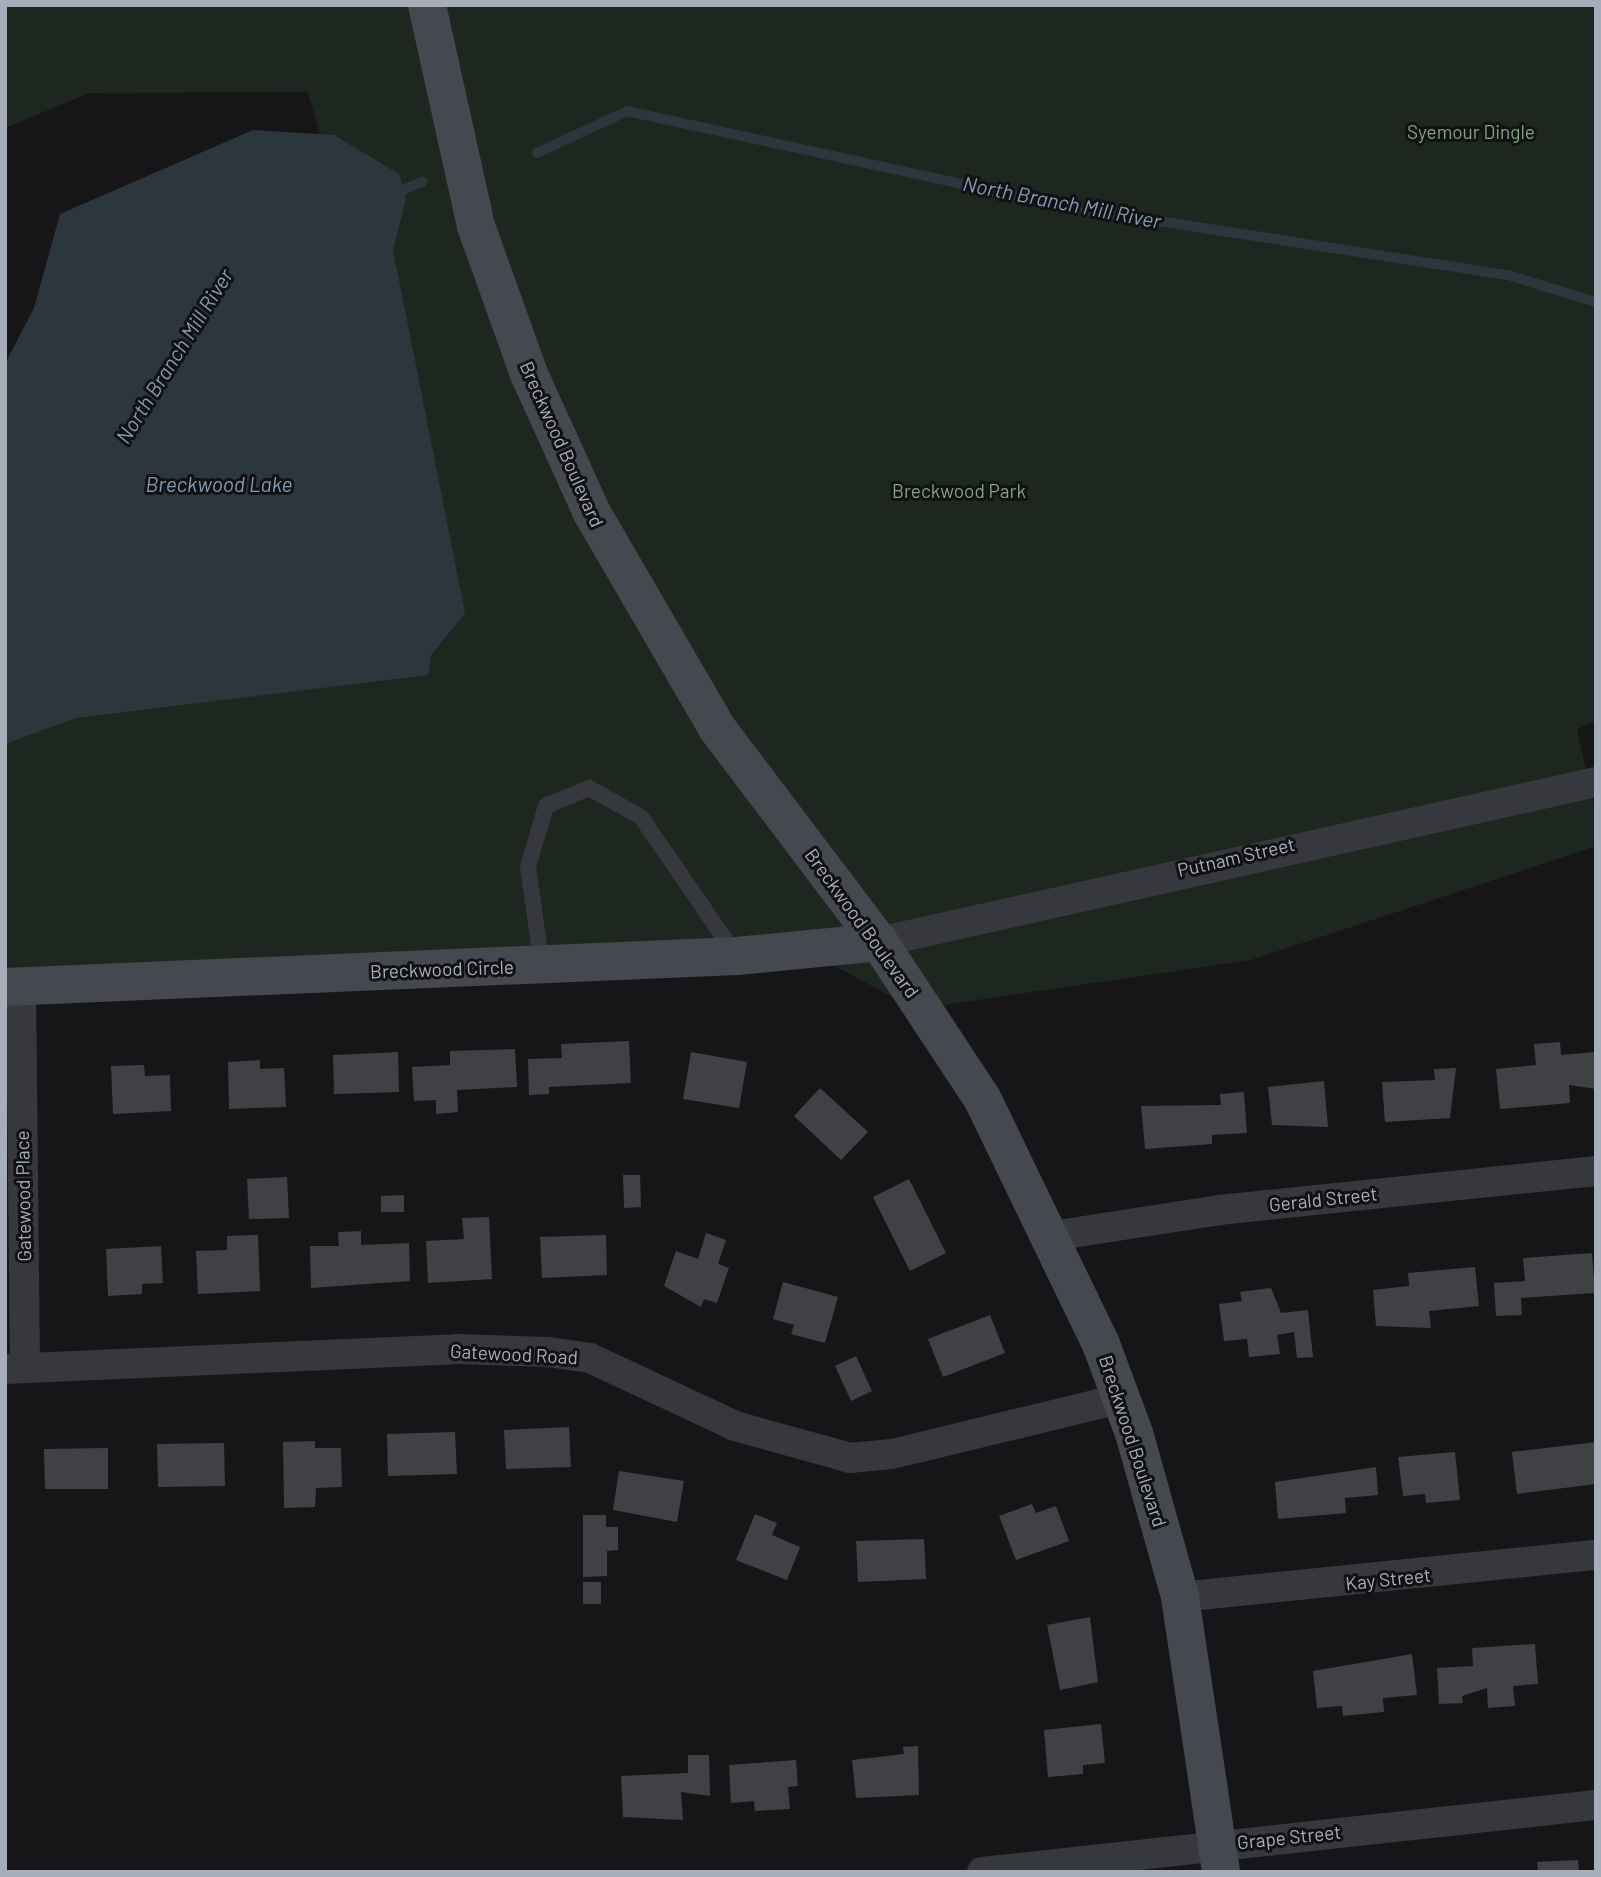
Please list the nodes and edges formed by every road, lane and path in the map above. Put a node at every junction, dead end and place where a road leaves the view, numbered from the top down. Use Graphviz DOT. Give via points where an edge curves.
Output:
graph roads {
  1 [pos="427,5"];
  2 [pos="1596,782"];
  3 [pos="879,942"];
  4 [pos="737,956"];
  5 [pos="542,966"];
  6 [pos="13,986"];
  7 [pos="1596,1171"];
  8 [pos="1052,1236"];
  9 [pos="15,1367"];
  10 [pos="1123,1398"];
  11 [pos="1596,1555"];
  12 [pos="1180,1597"];
  13 [pos="1596,1805"];
  14 [pos="1219,1858"];
  15 [pos="982,1872"];
  1 -- 3 [label="main road, Breckwood Boulevard" via="461,173 493,278 592,513 717,728"];
  2 -- 3 [label="street, Putnam Street"];
  3 -- 4 [label="main road, Breckwood Circle"];
  3 -- 8 [label="main road, Breckwood Boulevard" via="982,1098"];
  4 -- 5 [label="main road, Breckwood Circle"];
  4 -- 5 [label="lane" via="642,817 589,788 546,807 528,867"];
  5 -- 6 [label="main road, Breckwood Circle"];
  6 -- 9 [label="street, Gatewood Place"];
  7 -- 8 [label="street, Gerald Street" via="1219,1210"];
  8 -- 10 [label="main road, Breckwood Boulevard"];
  9 -- 10 [label="street, Gatewood Road" via="457,1349 548,1352 590,1358 735,1426 850,1458 892,1454"];
  10 -- 12 [label="main road, Breckwood Boulevard"];
  11 -- 12 [label="street, Kay Street"];
  12 -- 14 [label="main road, Breckwood Boulevard"];
  13 -- 14 [label="street, Grape Street"];
  14 -- 15 [label="street, Grape Street"];
}
